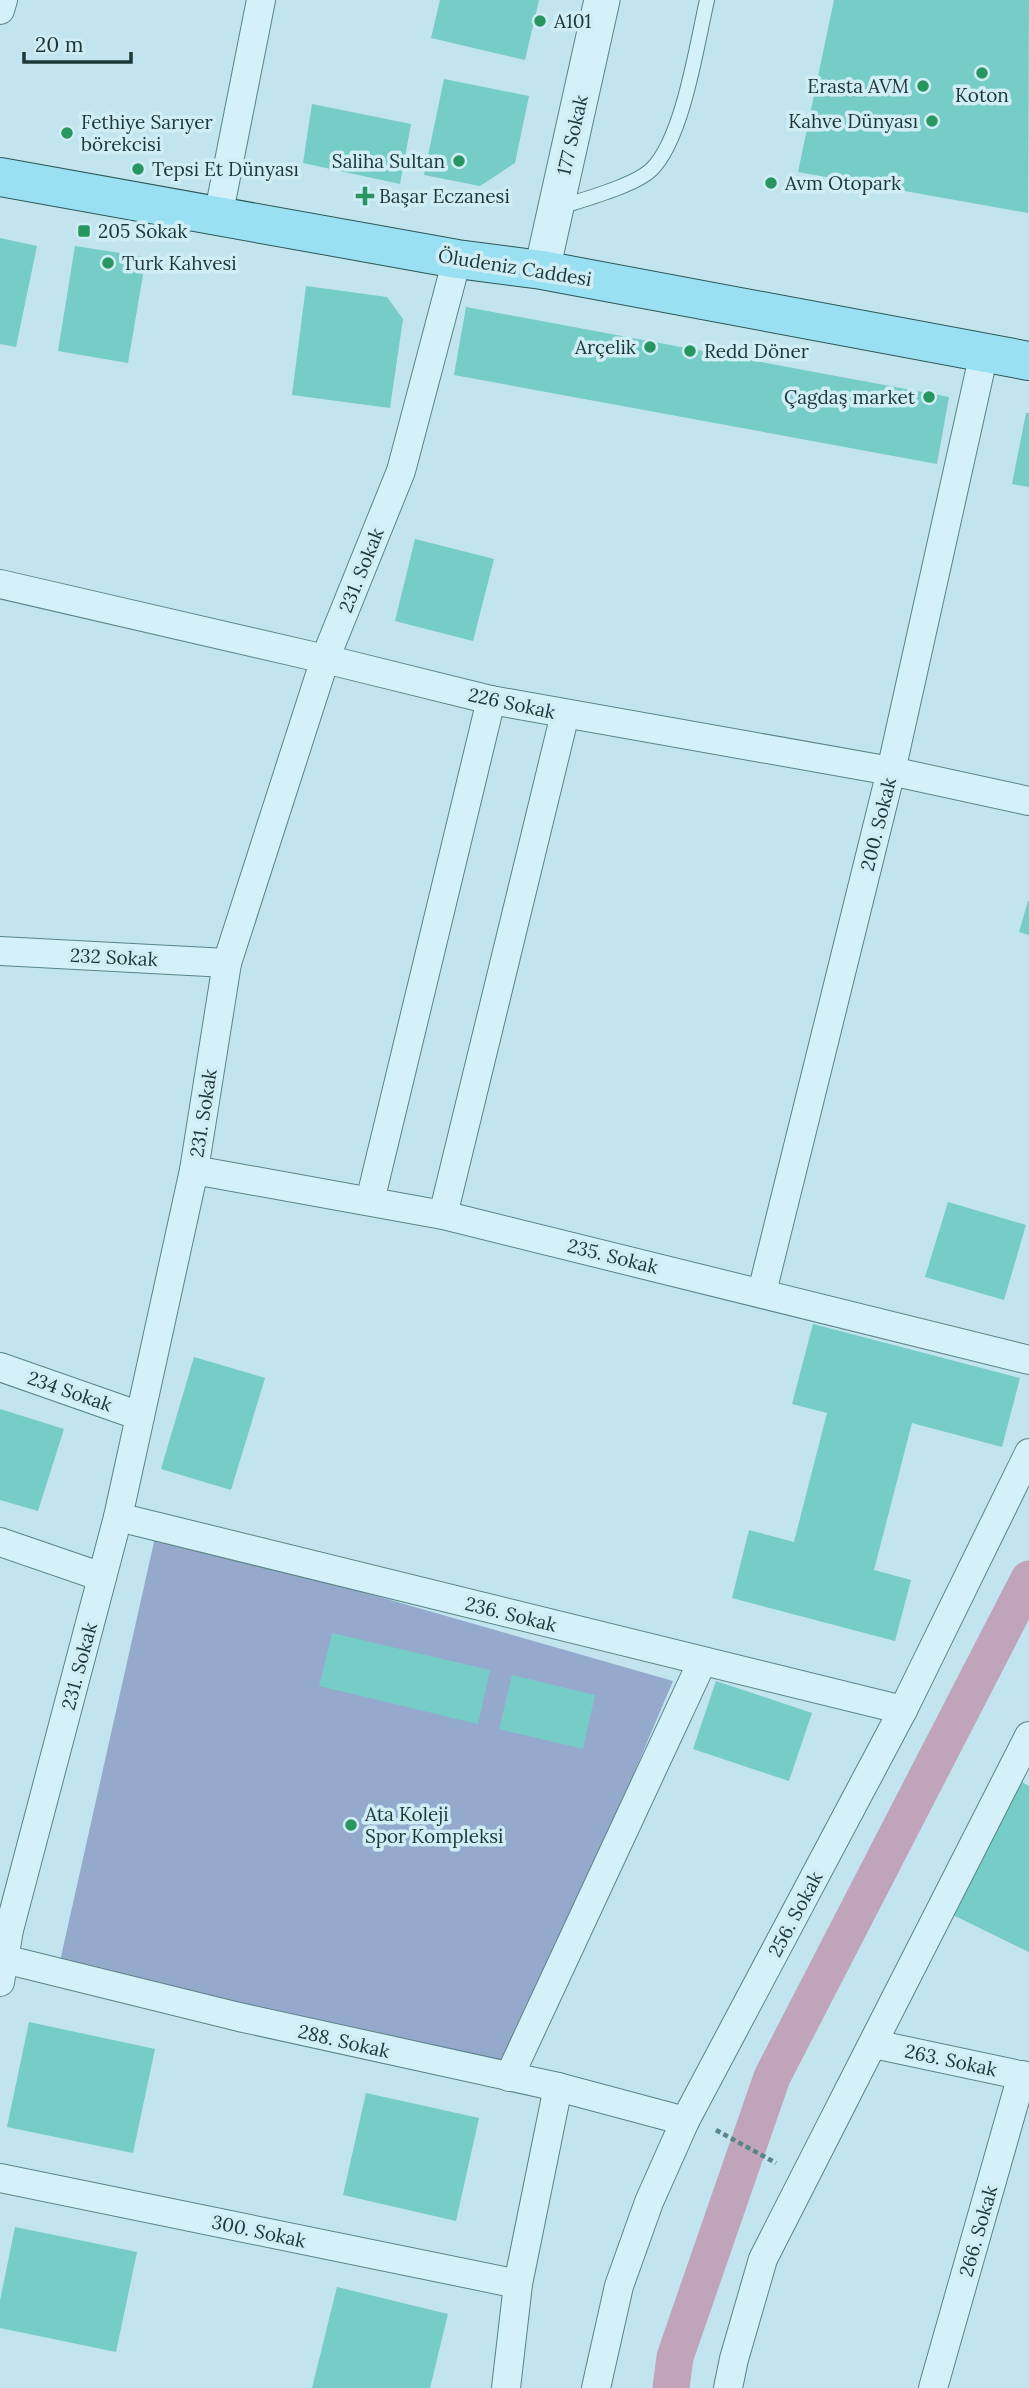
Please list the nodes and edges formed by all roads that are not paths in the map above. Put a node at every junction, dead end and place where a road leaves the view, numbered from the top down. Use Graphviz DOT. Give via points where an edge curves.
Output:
graph roads {
  1 [pos="3,0"];
  2 [pos="261,0"];
  3 [pos="602,0"];
  4 [pos="707,0"];
  5 [pos="0,10"];
  6 [pos="0,177"];
  7 [pos="556,208"];
  8 [pos="218,216"];
  9 [pos="457,259"];
  10 [pos="542,270"];
  11 [pos="984,353"];
  12 [pos="1029,361"];
  13 [pos="0,584"];
  14 [pos="325,659"];
  15 [pos="491,700"];
  16 [pos="565,714"];
  17 [pos="891,771"];
  18 [pos="1029,801"];
  19 [pos="0,951"];
  20 [pos="228,963"];
  21 [pos="194,1170"];
  22 [pos="370,1201"];
  23 [pos="443,1214"];
  24 [pos="762,1292"];
  25 [pos="1029,1360"];
  26 [pos="0,1367"];
  27 [pos="140,1416"];
  28 [pos="1029,1453"];
  29 [pos="118,1517"];
  30 [pos="0,1542"];
  31 [pos="102,1577"];
  32 [pos="702,1662"];
  33 [pos="903,1710"];
  34 [pos="1029,1736"];
  35 [pos="5,1929"];
  36 [pos="2,1970"];
  37 [pos="874,2044"];
  38 [pos="1025,2076"];
  39 [pos="509,2077"];
  40 [pos="558,2087"];
  41 [pos="685,2121"];
  42 [pos="0,2178"];
  43 [pos="518,2284"];
  44 [pos="506,2388"];
  45 [pos="596,2388"];
  46 [pos="728,2388"];
  47 [pos="933,2388"];
  1 -- 5 [label="street"];
  2 -- 8 [label="street"];
  3 -- 7 [label="street, 177 Sokak"];
  4 -- 7 [label="lane" via="677,124 651,170 616,188"];
  6 -- 8 [label="main road, Öludeniz Caddesi"];
  7 -- 10 [label="street, 177 Sokak"];
  8 -- 9 [label="main road, Öludeniz Caddesi"];
  9 -- 10 [label="main road, Öludeniz Caddesi"];
  9 -- 14 [label="street, 231. Sokak" via="401,471"];
  10 -- 11 [label="main road, Öludeniz Caddesi"];
  11 -- 12 [label="main road, Öludeniz Caddesi"];
  11 -- 17 [label="street, 200. Sokak"];
  13 -- 14 [label="street, 226 Sokak"];
  14 -- 15 [label="street, 226 Sokak"];
  14 -- 20 [label="street, 231. Sokak"];
  15 -- 16 [label="street, 226 Sokak"];
  15 -- 22 [label="street"];
  16 -- 17 [label="street, 226 Sokak"];
  16 -- 23 [label="street"];
  17 -- 18 [label="street, 226 Sokak"];
  17 -- 24 [label="street, 200. Sokak"];
  19 -- 20 [label="street, 232 Sokak"];
  20 -- 21 [label="street, 231. Sokak"];
  21 -- 22 [label="street, 235. Sokak"];
  21 -- 27 [label="street, 231. Sokak"];
  22 -- 23 [label="street, 235. Sokak"];
  23 -- 24 [label="street, 235. Sokak"];
  24 -- 25 [label="street, 235. Sokak"];
  26 -- 27 [label="street, 234 Sokak"];
  27 -- 29 [label="street, 231. Sokak"];
  28 -- 33 [label="street, 256. Sokak"];
  29 -- 31 [label="street, 231. Sokak"];
  29 -- 32 [label="street, 236. Sokak"];
  30 -- 31 [label="street"];
  31 -- 35 [label="street, 231. Sokak"];
  32 -- 33 [label="street, 236. Sokak"];
  32 -- 39 [label="street"];
  33 -- 41 [label="street, 256. Sokak"];
  34 -- 37 [label="street"];
  35 -- 36 [label="street, 231. Sokak"];
  36 -- 39 [label="street, 288. Sokak"];
  37 -- 38 [label="street, 263. Sokak"];
  37 -- 46 [label="street" via="763,2259"];
  38 -- 47 [label="street, 266. Sokak"];
  39 -- 40 [label="street, 288. Sokak"];
  40 -- 41 [label="street, 288. Sokak"];
  40 -- 43 [label="street"];
  41 -- 45 [label="street, 256. Sokak" via="618,2286"];
  42 -- 43 [label="street, 300. Sokak"];
  43 -- 44 [label="street"];
}
